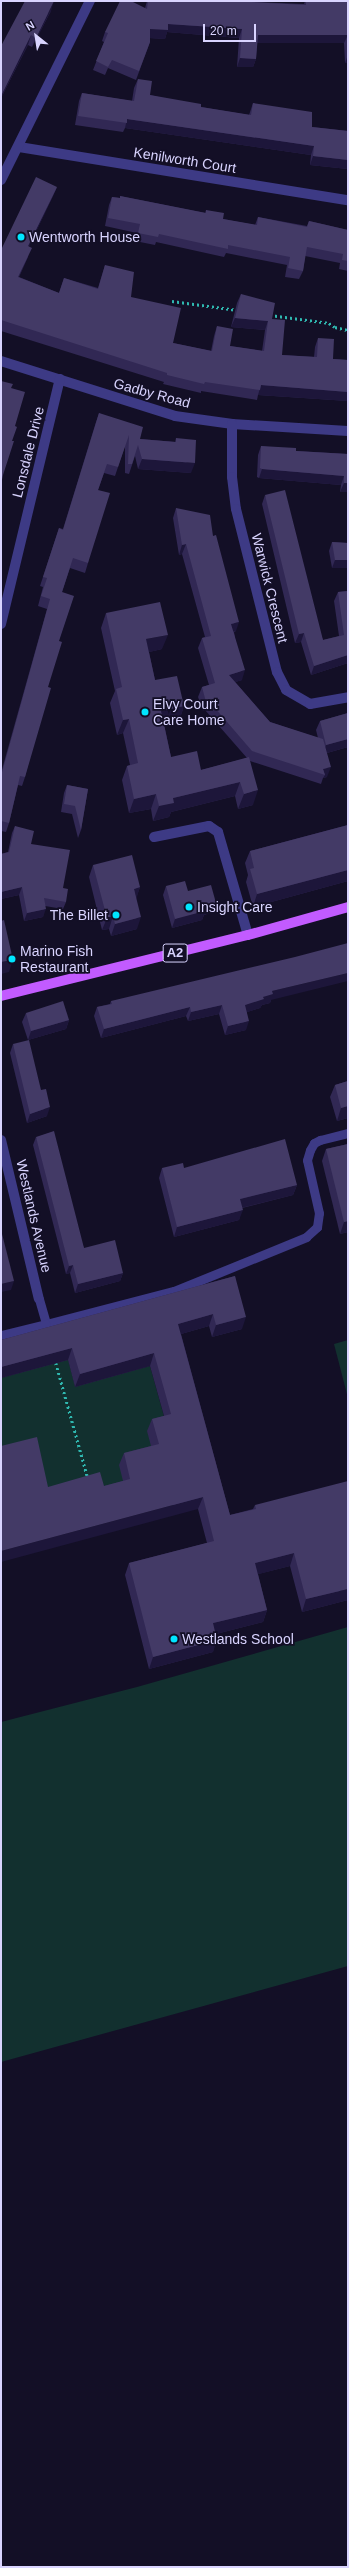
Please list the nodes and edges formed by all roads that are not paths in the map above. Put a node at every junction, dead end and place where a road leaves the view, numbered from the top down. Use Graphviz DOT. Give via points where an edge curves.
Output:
graph roads {
  1 [pos="90,1"];
  2 [pos="18,147"];
  3 [pos="1,180"];
  4 [pos="348,200"];
  5 [pos="1,361"];
  6 [pos="60,380"];
  7 [pos="232,424"];
  8 [pos="348,431"];
  9 [pos="1,624"];
  10 [pos="348,698"];
  11 [pos="154,837"];
  12 [pos="348,907"];
  13 [pos="248,935"];
  14 [pos="1,996"];
  15 [pos="348,1133"];
  16 [pos="1,1140"];
  17 [pos="39,1298"];
  18 [pos="46,1324"];
  19 [pos="1,1335"];
  1 -- 2 [label="street"];
  2 -- 3 [label="street"];
  2 -- 4 [label="street, Kenilworth Court"];
  5 -- 6 [label="street, Gadby Road"];
  6 -- 7 [label="street, Gadby Road" via="175,416"];
  6 -- 9 [label="street, Lonsdale Drive"];
  7 -- 8 [label="street, Gadby Road"];
  7 -- 10 [label="street, Warwick Crescent" via="232,477 236,510 277,672 286,690 310,704"];
  11 -- 13 [label="street" via="209,826 218,832"];
  12 -- 13 [label="main road, A2"];
  13 -- 14 [label="main road, A2"];
  15 -- 18 [label="lane" via="314,1143 310,1150 307,1160 319,1213 317,1226 306,1237 174,1291"];
  16 -- 17 [label="street, Westlands Avenue"];
  17 -- 18 [label="lane"];
  18 -- 19 [label="lane"];
}
